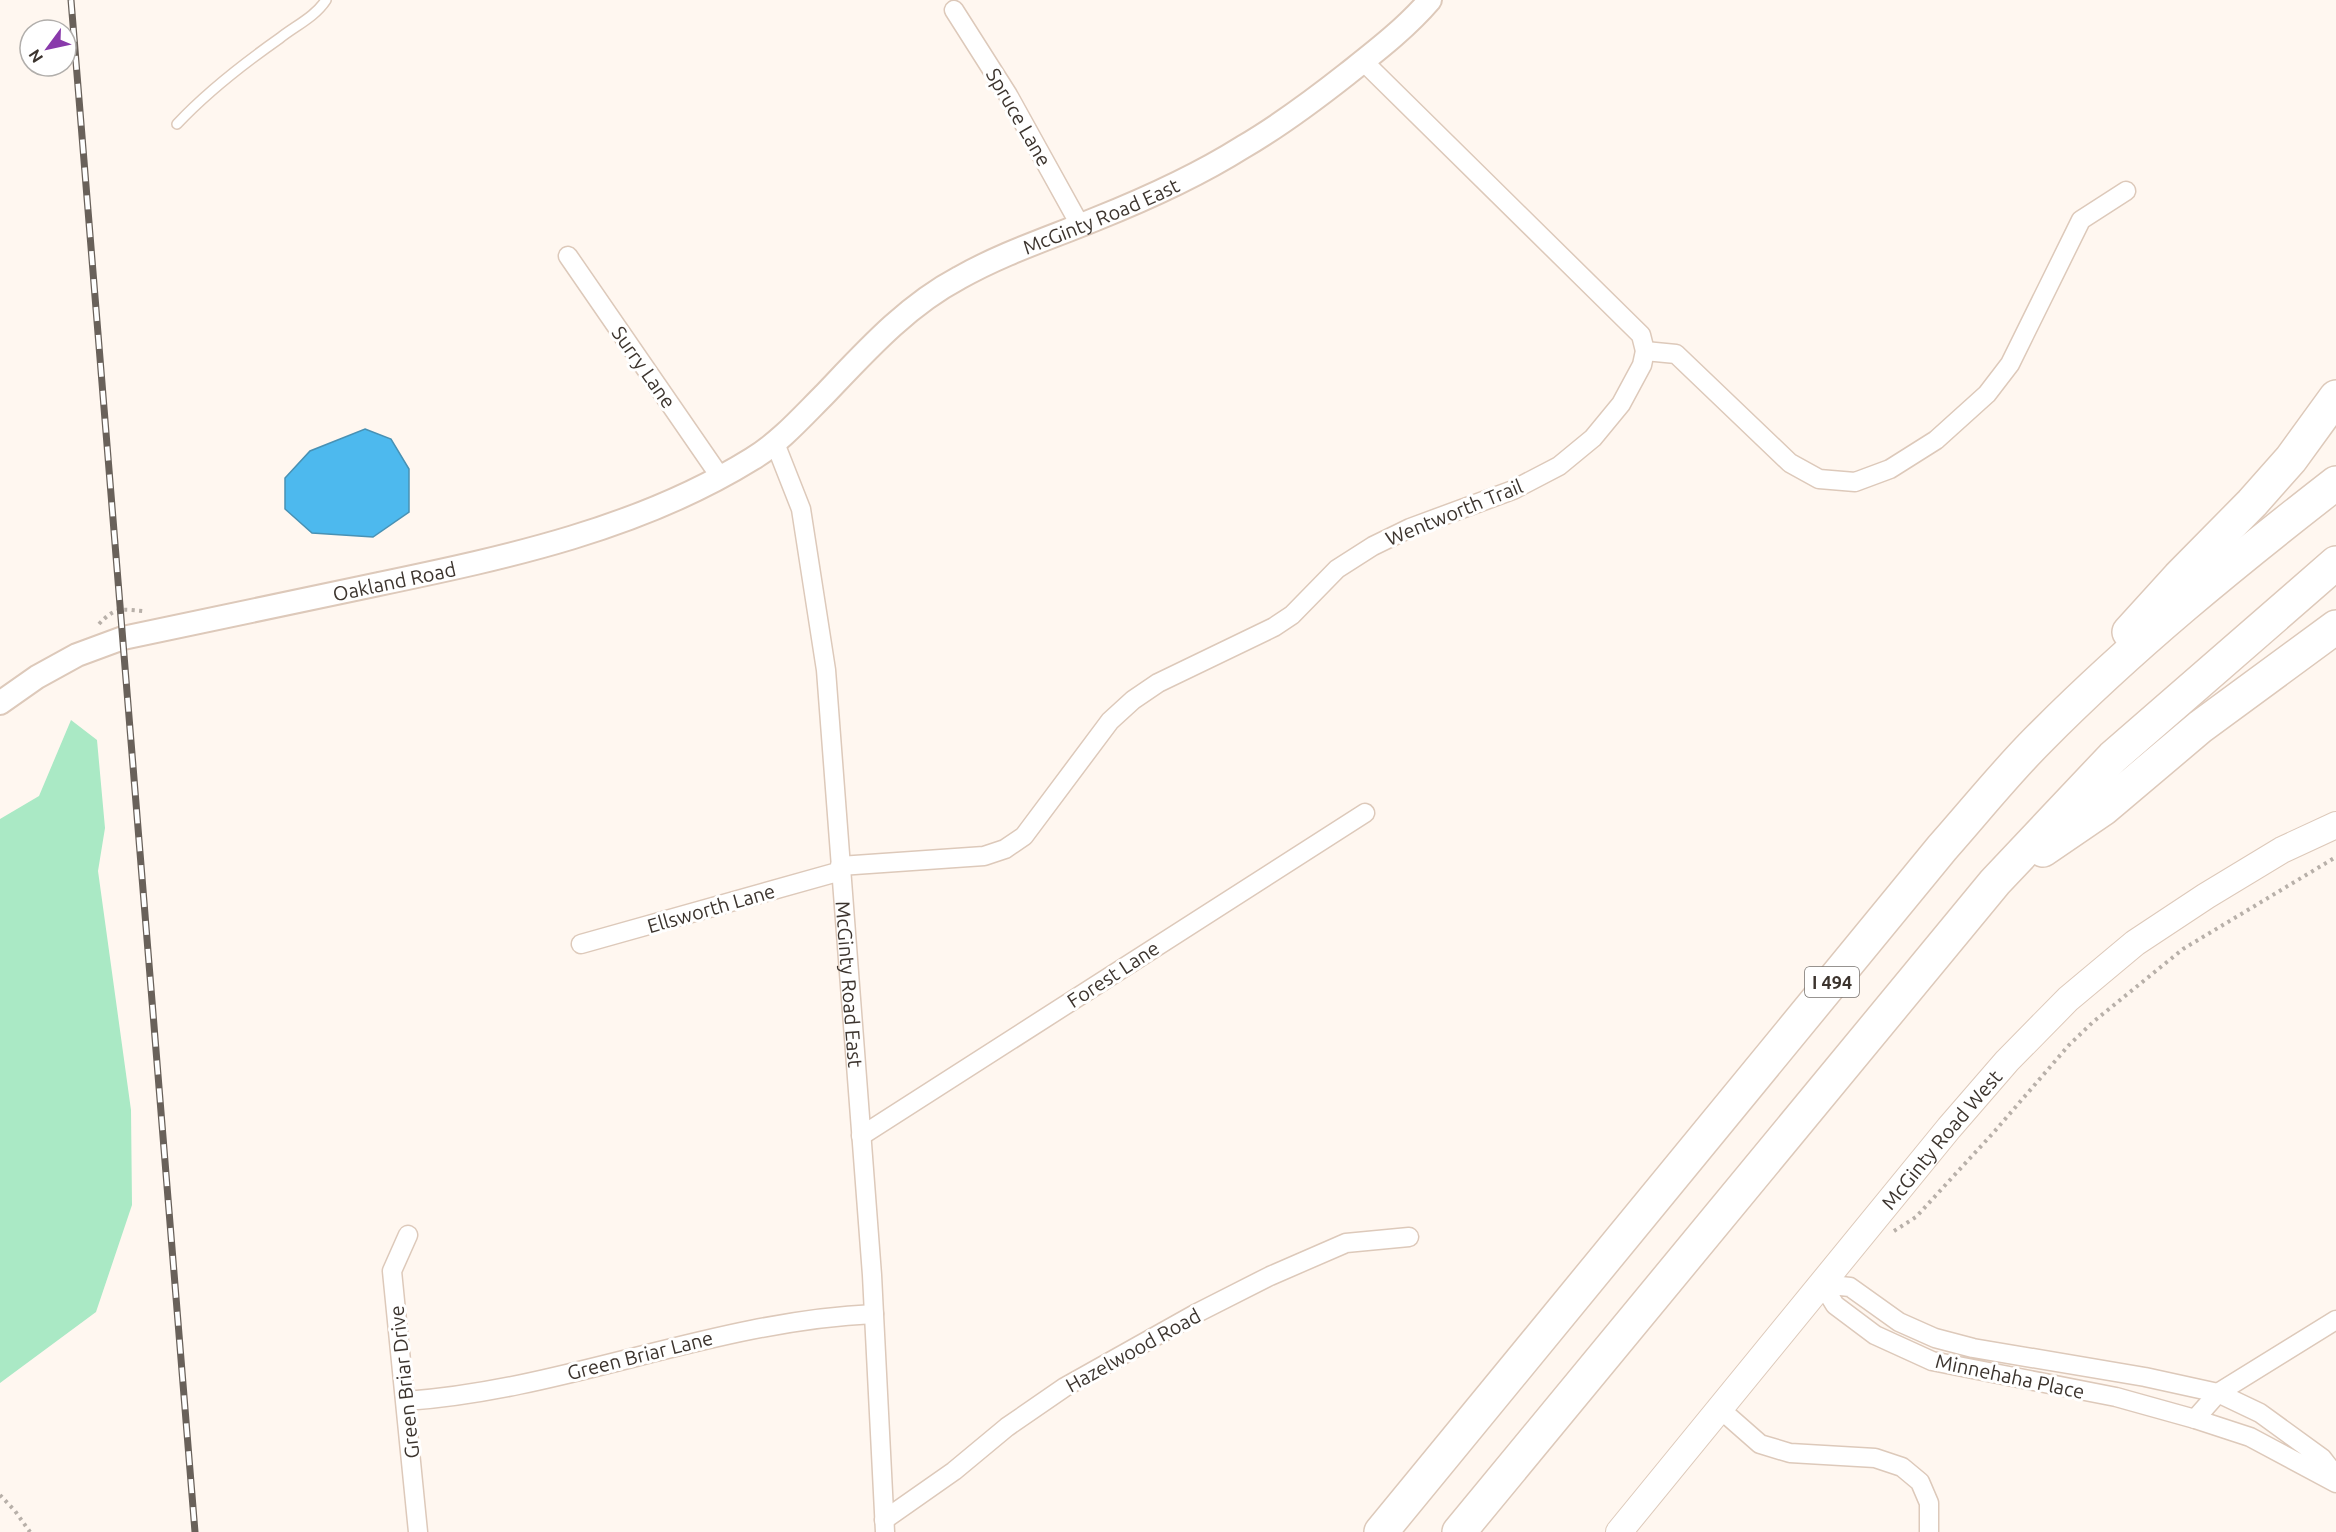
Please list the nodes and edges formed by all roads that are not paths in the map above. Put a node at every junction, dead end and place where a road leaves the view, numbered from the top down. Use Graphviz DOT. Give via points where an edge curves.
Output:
graph roads {
  1 [pos="326,0"];
  2 [pos="1430,0"];
  3 [pos="954,10"];
  4 [pos="1363,61"];
  5 [pos="177,124"];
  6 [pos="2126,191"];
  7 [pos="1080,225"];
  8 [pos="568,256"];
  9 [pos="1645,351"];
  10 [pos="2336,389"];
  11 [pos="2336,398"];
  12 [pos="2314,429"];
  13 [pos="778,441"];
  14 [pos="721,477"];
  15 [pos="2336,483"];
  16 [pos="2336,563"];
  17 [pos="2336,627"];
  18 [pos="2096,683"];
  19 [pos="0,704"];
  20 [pos="1365,813"];
  21 [pos="2336,825"];
  22 [pos="840,869"];
  23 [pos="1995,882"];
  24 [pos="581,944"];
  25 [pos="861,1136"];
  26 [pos="408,1235"];
  27 [pos="1408,1237"];
  28 [pos="1822,1284"];
  29 [pos="874,1314"];
  30 [pos="2336,1320"];
  31 [pos="2218,1393"];
  32 [pos="406,1401"];
  33 [pos="1719,1408"];
  34 [pos="2194,1419"];
  35 [pos="2336,1476"];
  36 [pos="2336,1483"];
  37 [pos="885,1526"];
  38 [pos="418,1532"];
  39 [pos="1381,1532"];
  40 [pos="1459,1532"];
  41 [pos="1619,1532"];
  42 [pos="1929,1532"];
  1 -- 5 [label="lane" via="304,22 232,73"];
  2 -- 4 [label="street, McGinty Road East"];
  3 -- 7 [label="street, Spruce Lane" via="1008,96"];
  4 -- 7 [label="street, McGinty Road East" via="1244,147 1170,187"];
  4 -- 9 [label="street" via="1641,335"];
  6 -- 9 [label="street" via="2081,220 2010,364 1987,394 1936,440 1890,469 1855,482 1819,479 1790,463 1676,354"];
  7 -- 13 [label="street, McGinty Road East" via="1008,253 956,279 908,312"];
  8 -- 14 [label="street, Surry Lane"];
  9 -- 22 [label="street, Wentworth Trail" via="1642,365 1620,404 1593,438 1559,466 1514,490 1410,528 1373,546 1337,569 1308,601 1274,627 1158,683 1133,700 1110,721 1024,836 1005,849 984,856"];
  10 -- 12 [label="highway"];
  11 -- 12 [label="highway"];
  12 -- 18 [label="highway" via="2253,503 2132,627"];
  13 -- 14 [label="street, Oakland Road"];
  13 -- 22 [label="street, McGinty Road East" via="801,509 826,670"];
  14 -- 19 [label="street, Oakland Road" via="640,515 512,555 123,638 77,655"];
  15 -- 18 [label="highway, I 494" via="2246,553"];
  16 -- 23 [label="highway" via="2113,757"];
  17 -- 23 [label="highway" via="2199,727 2103,809"];
  18 -- 39 [label="highway, I 494" via="2037,741 1942,848"];
  20 -- 25 [label="street, Forest Lane"];
  21 -- 28 [label="main road, McGinty Road West" via="2282,850 2206,896 2135,943 2068,999 1949,1128"];
  22 -- 24 [label="street, Ellsworth Lane"];
  22 -- 25 [label="street, McGinty Road East"];
  23 -- 40 [label="highway"];
  25 -- 29 [label="street, McGinty Road East"];
  26 -- 32 [label="street, Green Briar Drive" via="392,1271"];
  27 -- 37 [label="street, Hazelwood Road" via="1346,1243 1197,1313 1065,1387 1006,1427"];
  28 -- 31 [label="street, Minnehaha Place" via="1850,1287 1899,1322 1935,1338"];
  28 -- 33 [label="main road, McGinty Road West"];
  28 -- 34 [label="street, Minnehaha Place" via="1835,1305 1875,1335 1932,1361 2116,1397"];
  29 -- 32 [label="street, Green Briar Lane" via="731,1332 499,1389"];
  29 -- 37 [label="street, McGinty Road East"];
  30 -- 31 [label="street"];
  31 -- 34 [label="street"];
  31 -- 35 [label="street, Minnehaha Place" via="2260,1413 2322,1458"];
  32 -- 38 [label="street, Green Briar Drive"];
  33 -- 41 [label="main road, McGinty Road West"];
  33 -- 42 [label="street" via="1760,1444 1790,1453 1875,1458 1902,1467 1920,1482 1929,1503"];
  34 -- 36 [label="street, Minnehaha Place" via="2250,1437"];
}
